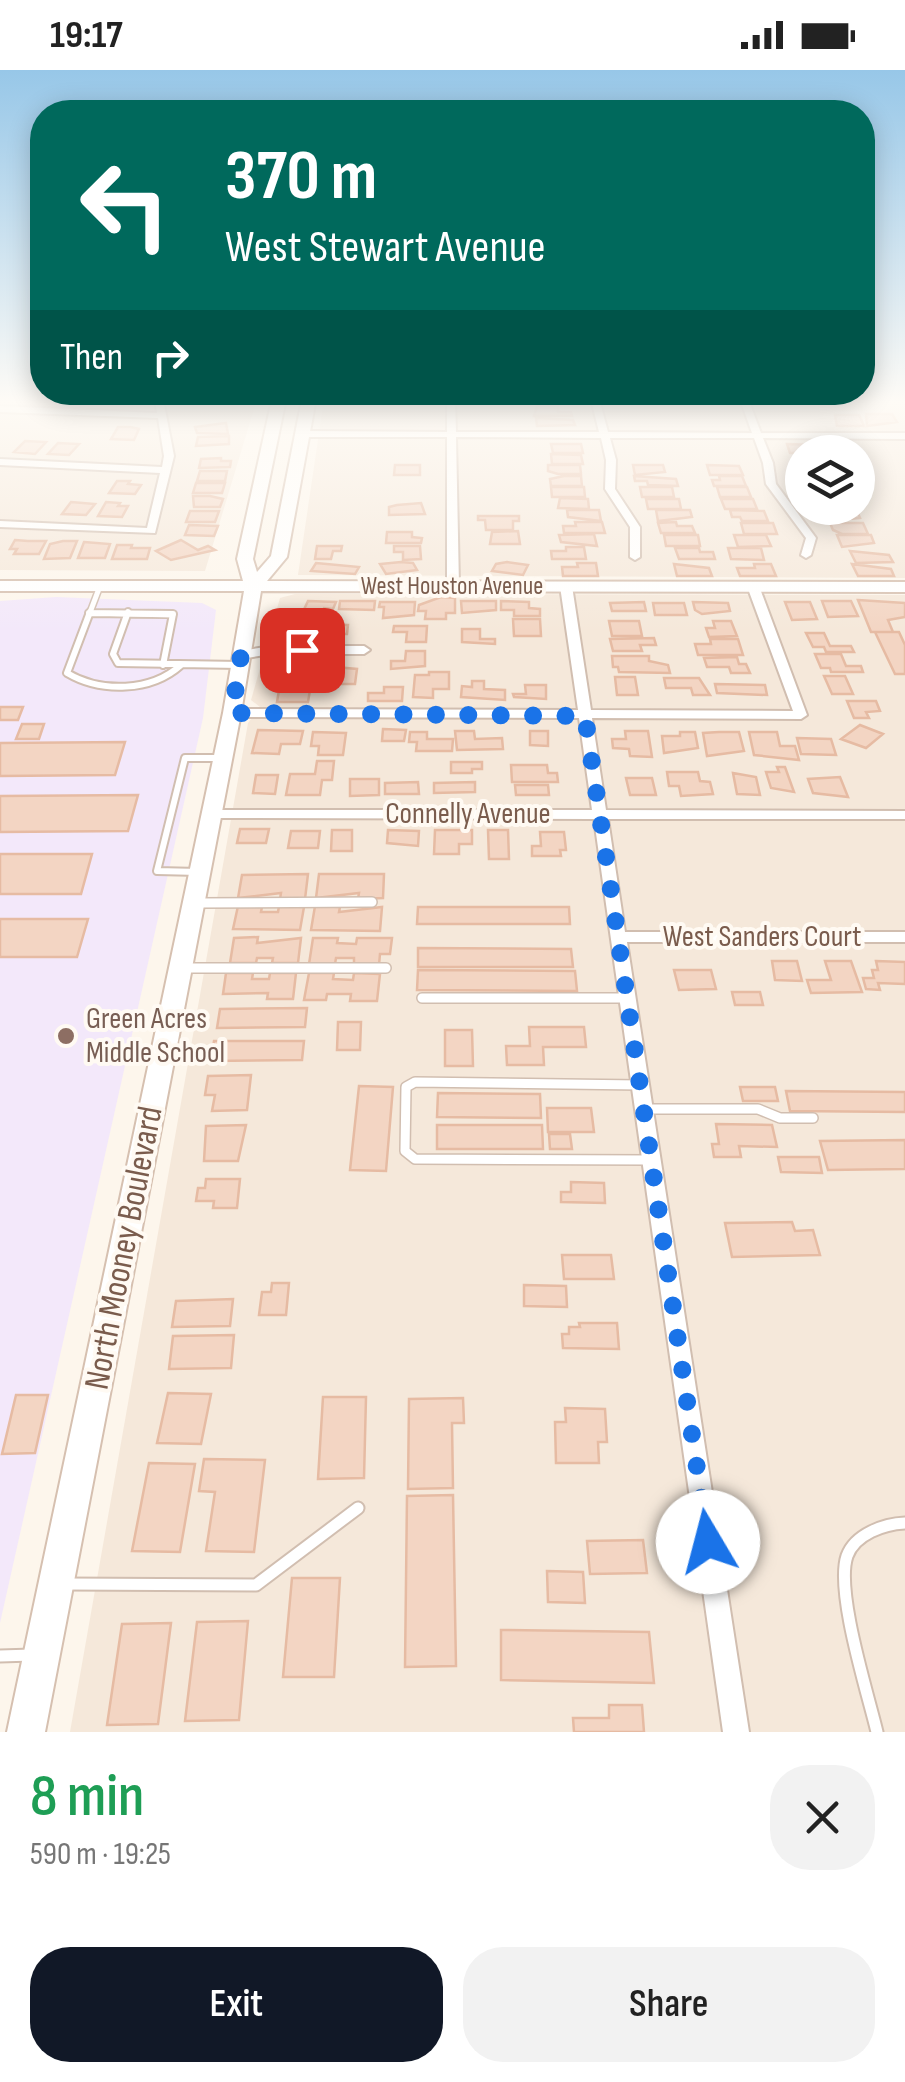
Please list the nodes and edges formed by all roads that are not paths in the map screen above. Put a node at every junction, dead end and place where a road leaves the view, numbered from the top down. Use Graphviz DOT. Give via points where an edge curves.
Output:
graph roads {
  1 [pos="166,477"];
  2 [pos="262,477"];
  3 [pos="294,477"];
  4 [pos="452,477"];
  5 [pos="610,477"];
  6 [pos="769,477"];
  7 [pos="0,524"];
  8 [pos="806,556"];
  9 [pos="635,557"];
  10 [pos="0,586"];
  11 [pos="100,586"];
  12 [pos="254,586"];
  13 [pos="453,586"];
  14 [pos="566,586"];
  15 [pos="754,586"];
  16 [pos="905,587"];
  17 [pos="128,612"];
  18 [pos="89,613"];
  19 [pos="364,650"];
  20 [pos="240,660"];
  21 [pos="163,665"];
  22 [pos="181,665"];
  23 [pos="232,713"];
  24 [pos="585,716"];
  25 [pos="223,758"];
  26 [pos="212,814"];
  27 [pos="600,814"];
  28 [pos="905,815"];
  29 [pos="200,872"];
  30 [pos="372,902"];
  31 [pos="194,904"];
  32 [pos="905,936"];
  33 [pos="619,937"];
  34 [pos="181,968"];
  35 [pos="386,968"];
  36 [pos="422,998"];
  37 [pos="628,998"];
  38 [pos="640,1085"];
  39 [pos="644,1108"];
  40 [pos="813,1118"];
  41 [pos="652,1160"];
  42 [pos="358,1508"];
  43 [pos="905,1523"];
  44 [pos="56,1584"];
  45 [pos="42,1655"];
  46 [pos="0,1656"];
  47 [pos="26,1732"];
  48 [pos="736,1732"];
  49 [pos="876,1732"];
  1 -- 7 [label="street" via="151,531"];
  2 -- 12 [label="street, North Mooney Boulevard" via="244,559"];
  3 -- 12 [label="street, North Mooney Boulevard" via="280,557"];
  4 -- 13 [label="street"];
  5 -- 9 [label="street" via="610,489 635,527"];
  6 -- 8 [label="street" via="810,538"];
  10 -- 11 [label="street, West Houston Avenue"];
  11 -- 12 [label="street, West Houston Avenue"];
  11 -- 18 [label="lane"];
  12 -- 13 [label="street, West Houston Avenue"];
  12 -- 20 [label="street, North Mooney Boulevard"];
  13 -- 14 [label="street, West Houston Avenue"];
  14 -- 15 [label="street, West Houston Avenue"];
  14 -- 24 [label="street"];
  15 -- 16 [label="street, West Houston Avenue"];
  15 -- 24 [label="street" via="802,716"];
  17 -- 18 [label="lane"];
  17 -- 21 [label="lane" via="175,617"];
  17 -- 21 [label="lane" via="113,659"];
  18 -- 22 [label="lane" via="68,668 74,678 142,684 173,676"];
  19 -- 20 [label="street" via="271,650"];
  20 -- 22 [label="lane"];
  20 -- 23 [label="street, North Mooney Boulevard"];
  21 -- 22 [label="lane"];
  23 -- 24 [label="street"];
  23 -- 25 [label="street, North Mooney Boulevard"];
  24 -- 27 [label="street"];
  25 -- 26 [label="street, North Mooney Boulevard"];
  25 -- 29 [label="lane" via="185,758 158,871"];
  26 -- 27 [label="street, Connelly Avenue"];
  26 -- 29 [label="street, North Mooney Boulevard"];
  27 -- 28 [label="street, Connelly Avenue"];
  27 -- 33 [label="street"];
  29 -- 31 [label="street, North Mooney Boulevard"];
  30 -- 31 [label="lane"];
  31 -- 34 [label="street, North Mooney Boulevard"];
  32 -- 33 [label="street, West Sanders Court"];
  33 -- 37 [label="street"];
  34 -- 35 [label="lane"];
  34 -- 44 [label="street, North Mooney Boulevard"];
  36 -- 37 [label="lane"];
  37 -- 38 [label="street"];
  38 -- 39 [label="street"];
  38 -- 41 [label="lane" via="415,1082 406,1087 405,1151 415,1159"];
  39 -- 40 [label="lane" via="758,1109 780,1118"];
  39 -- 41 [label="street"];
  41 -- 48 [label="street"];
  42 -- 44 [label="lane" via="256,1584"];
  43 -- 49 [label="lane" via="865,1534 846,1556 844,1582"];
  44 -- 45 [label="street, North Mooney Boulevard"];
  45 -- 46 [label="lane"];
  45 -- 47 [label="street, North Mooney Boulevard"];
}
